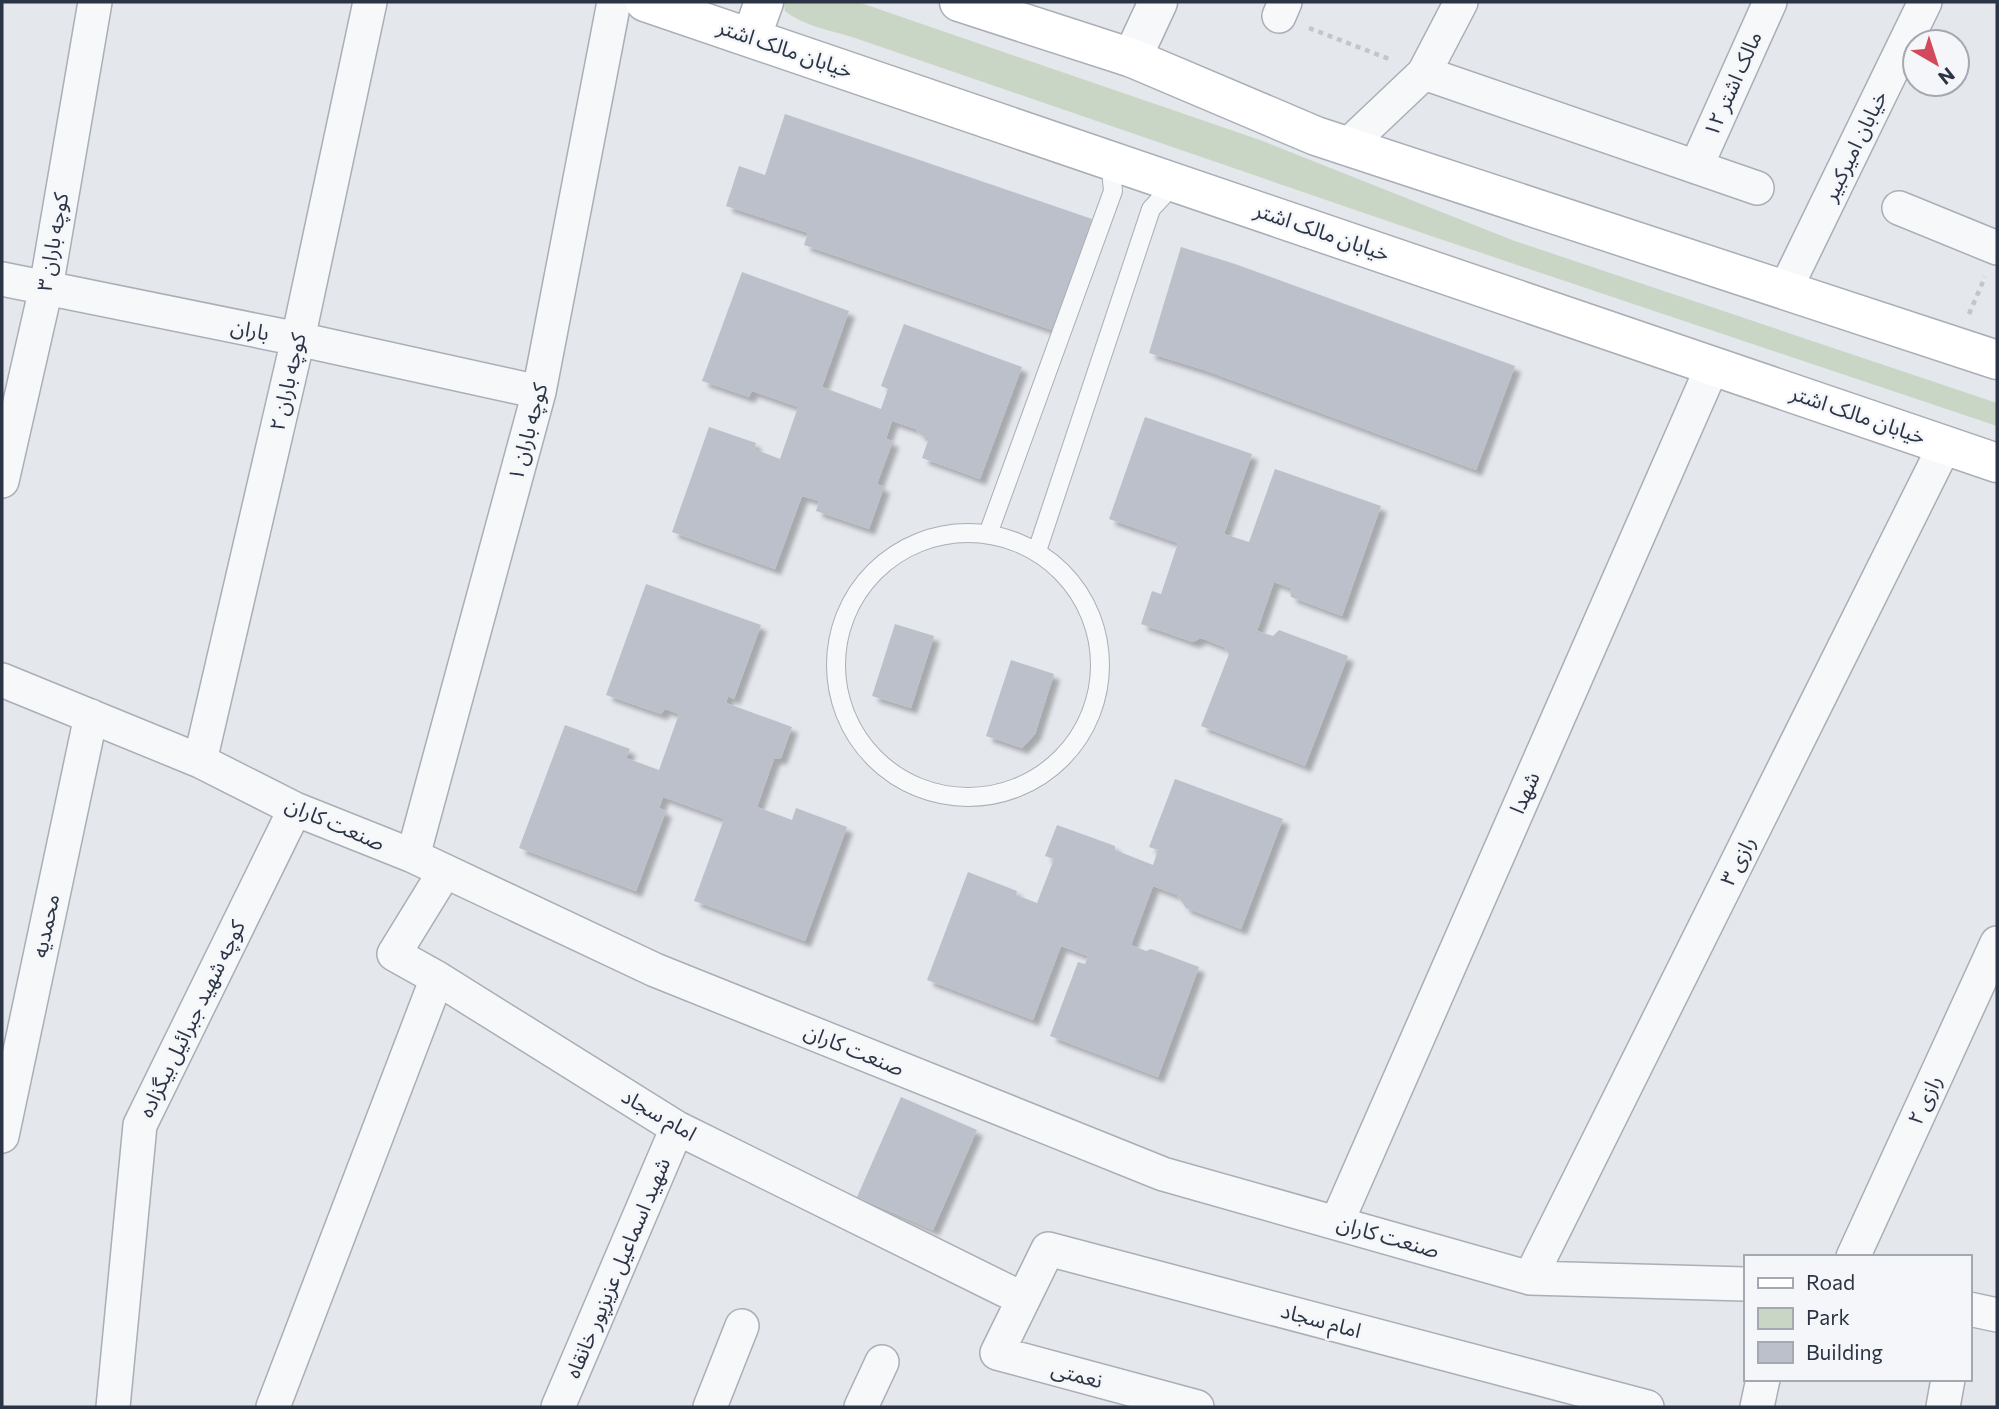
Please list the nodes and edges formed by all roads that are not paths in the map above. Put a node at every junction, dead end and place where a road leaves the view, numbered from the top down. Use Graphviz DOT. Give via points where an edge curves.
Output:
graph roads {
  1 [pos="95,2"];
  2 [pos="370,2"];
  3 [pos="614,2"];
  4 [pos="645,2"];
  5 [pos="764,2"];
  6 [pos="959,2"];
  7 [pos="1158,2"];
  8 [pos="1461,2"];
  9 [pos="1770,2"];
  10 [pos="1925,2"];
  11 [pos="751,38"];
  12 [pos="1132,58"];
  13 [pos="1424,73"];
  14 [pos="1347,146"];
  15 [pos="1110,160"];
  16 [pos="1696,167"];
  17 [pos="1176,182"];
  18 [pos="1757,188"];
  19 [pos="1899,208"];
  20 [pos="1992,261"];
  21 [pos="2,279"];
  22 [pos="46,288"];
  23 [pos="1785,290"];
  24 [pos="298,339"];
  25 [pos="1997,360"];
  26 [pos="1713,365"];
  27 [pos="539,391"];
  28 [pos="1945,445"];
  29 [pos="1997,463"];
  30 [pos="2,481"];
  31 [pos="988,534"];
  32 [pos="1037,551"];
  33 [pos="2,680"];
  34 [pos="91,716"];
  35 [pos="200,761"];
  36 [pos="295,809"];
  37 [pos="413,856"];
  38 [pos="445,871"];
  39 [pos="1997,943"];
  40 [pos="438,978"];
  41 [pos="677,1128"];
  42 [pos="2,1136"];
  43 [pos="1337,1222"];
  44 [pos="1854,1255"];
  45 [pos="1530,1278"];
  46 [pos="1744,1284"];
  47 [pos="1023,1299"];
  48 [pos="1971,1308"];
  49 [pos="1997,1315"];
  50 [pos="742,1326"];
  51 [pos="997,1353"];
  52 [pos="882,1362"];
  53 [pos="1763,1381"];
  54 [pos="1948,1381"];
  55 [pos="113,1407"];
  56 [pos="273,1407"];
  57 [pos="558,1407"];
  58 [pos="710,1407"];
  59 [pos="861,1407"];
  60 [pos="1197,1407"];
  61 [pos="1647,1407"];
  62 [pos="1757,1407"];
  63 [pos="1943,1407"];
  1 -- 22 [label="street, کوچه باران ۳"];
  2 -- 24 [label="street, کوچه باران ۲"];
  3 -- 27 [label="street, کوچه باران ۱"];
  4 -- 11 [label="main road, خیابان مالک اشتر"];
  5 -- 11 [label="main road"];
  6 -- 12 [label="main road"];
  7 -- 12 [label="street"];
  8 -- 13 [label="street"];
  9 -- 16 [label="street, مالک اشتر ۱۲"];
  10 -- 23 [label="street, خیابان امیرکبیر"];
  11 -- 15 [label="main road, خیابان مالک اشتر"];
  12 -- 14 [label="main road"];
  13 -- 14 [label="street"];
  13 -- 16 [label="street"];
  14 -- 23 [label="main road"];
  15 -- 17 [label="main road, خیابان مالک اشتر"];
  15 -- 31 [label="lane" via="1113,191"];
  16 -- 18 [label="street"];
  17 -- 26 [label="main road, خیابان مالک اشتر"];
  17 -- 32 [label="lane" via="1151,209"];
  19 -- 20 [label="street"];
  21 -- 22 [label="street, باران"];
  22 -- 24 [label="street, باران"];
  22 -- 30 [label="street, کوچه باران ۳"];
  23 -- 25 [label="main road"];
  24 -- 27 [label="street, باران"];
  24 -- 35 [label="street, کوچه باران ۲"];
  26 -- 28 [label="main road, خیابان مالک اشتر"];
  26 -- 43 [label="street, شهدا"];
  27 -- 37 [label="street, کوچه باران ۱"];
  28 -- 29 [label="main road, خیابان مالک اشتر"];
  28 -- 45 [label="street, رازی ۳"];
  31 -- 32 [label="lane"];
  31 -- 32 [label="lane" via="947,534 908,547 875,571 850,604 838,643 837,684 849,723 872,756 904,781 943,795 984,796 1023,785 1058,762 1083,731 1098,692 1100,651 1090,612 1068,577"];
  33 -- 34 [label="street, صنعت کاران"];
  34 -- 35 [label="street, صنعت کاران"];
  34 -- 42 [label="street, محمدیه"];
  35 -- 36 [label="street, صنعت کاران"];
  36 -- 37 [label="street, صنعت کاران"];
  36 -- 55 [label="street, کوچه شهید جبرائیل بیگزاده" via="140,1125"];
  37 -- 38 [label="street, صنعت کاران"];
  38 -- 40 [label="street, امام سجاد" via="394,954"];
  38 -- 43 [label="street, صنعت کاران" via="655,970 1163,1174"];
  39 -- 44 [label="street, رازی ۲"];
  40 -- 41 [label="street, امام سجاد"];
  40 -- 56 [label="street"];
  41 -- 47 [label="street, امام سجاد"];
  41 -- 57 [label="street, شهید اسماعیل عزیزپور خانقاه"];
  43 -- 45 [label="street, صنعت کاران"];
  45 -- 46 [label="street, صنعت کاران"];
  47 -- 51 [label="street, امام سجاد"];
  47 -- 61 [label="street, امام سجاد" via="1048,1249"];
  48 -- 49 [label="street"];
  50 -- 58 [label="street"];
  51 -- 60 [label="street, نعمتی"];
  52 -- 59 [label="street"];
  53 -- 62 [label="street"];
  54 -- 63 [label="street"];
}
